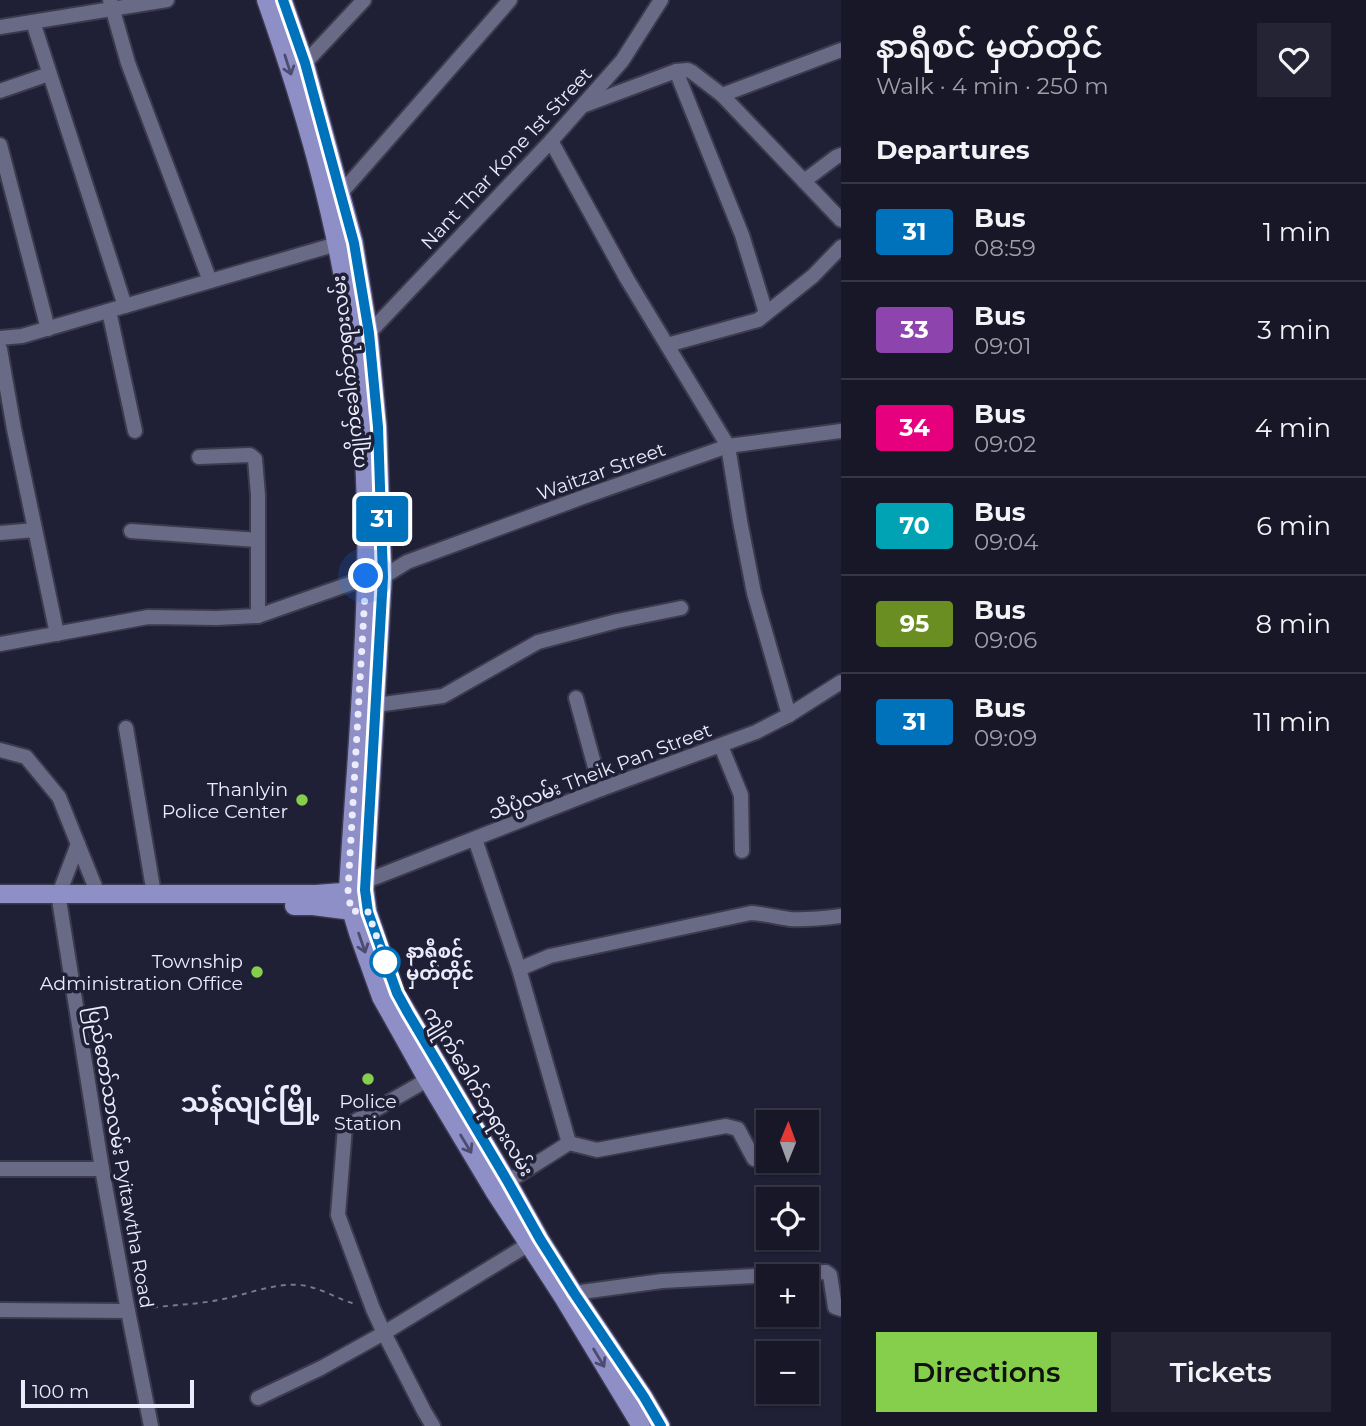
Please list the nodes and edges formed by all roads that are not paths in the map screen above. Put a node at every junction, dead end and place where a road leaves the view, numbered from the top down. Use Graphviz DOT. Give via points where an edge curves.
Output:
graph roads {
  1 [pos="167,0"];
  2 [pos="266,0"];
  3 [pos="283,0"];
  4 [pos="363,0"];
  5 [pos="510,0"];
  6 [pos="661,0"];
  7 [pos="111,4"];
  8 [pos="33,22"];
  9 [pos="0,27"];
  10 [pos="841,50"];
  11 [pos="305,63"];
  12 [pos="676,71"];
  13 [pos="49,74"];
  14 [pos="0,91"];
  15 [pos="722,95"];
  16 [pos="581,107"];
  17 [pos="551,141"];
  18 [pos="0,145"];
  19 [pos="841,155"];
  20 [pos="804,181"];
  21 [pos="341,193"];
  22 [pos="841,220"];
  23 [pos="337,244"];
  24 [pos="841,247"];
  25 [pos="210,281"];
  26 [pos="125,306"];
  27 [pos="109,311"];
  28 [pos="766,313"];
  29 [pos="48,329"];
  30 [pos="369,333"];
  31 [pos="0,338"];
  32 [pos="667,345"];
  33 [pos="0,349"];
  34 [pos="7,430"];
  35 [pos="135,431"];
  36 [pos="841,431"];
  37 [pos="729,446"];
  38 [pos="199,457"];
  39 [pos="35,530"];
  40 [pos="131,531"];
  41 [pos="0,533"];
  42 [pos="258,540"];
  43 [pos="374,578"];
  44 [pos="681,608"];
  45 [pos="258,616"];
  46 [pos="57,634"];
  47 [pos="0,644"];
  48 [pos="841,682"];
  49 [pos="576,698"];
  50 [pos="376,705"];
  51 [pos="789,715"];
  52 [pos="126,728"];
  53 [pos="721,746"];
  54 [pos="0,750"];
  55 [pos="601,789"];
  56 [pos="475,839"];
  57 [pos="78,844"];
  58 [pos="742,851"];
  59 [pos="366,881"];
  60 [pos="348,890"];
  61 [pos="0,894"];
  62 [pos="98,894"];
  63 [pos="154,894"];
  64 [pos="60,900"];
  65 [pos="0,906"];
  66 [pos="360,911"];
  67 [pos="841,916"];
  68 [pos="519,969"];
  69 [pos="434,1076"];
  70 [pos="569,1143"];
  71 [pos="754,1159"];
  72 [pos="0,1169"];
  73 [pos="102,1169"];
  74 [pos="501,1186"];
  75 [pos="528,1244"];
  76 [pos="574,1293"];
  77 [pos="0,1310"];
  78 [pos="841,1310"];
  79 [pos="128,1311"];
  80 [pos="384,1333"];
  81 [pos="258,1398"];
  82 [pos="151,1426"];
  83 [pos="433,1426"];
  84 [pos="641,1426"];
  85 [pos="661,1426"];
  1 -- 7 [label="street"];
  2 -- 23 [label="main road, ကျိုက်ခေါက်ဘုရားလမ်း, one-way" via="289,65"];
  3 -- 11 [label="main road, ကျိုက်ခေါက်ဘုရားလမ်း"];
  4 -- 11 [label="street"];
  5 -- 21 [label="street"];
  6 -- 16 [label="street, Nant Thar Kone 1st Street" via="622,61"];
  7 -- 8 [label="street"];
  7 -- 25 [label="street" via="128,63"];
  8 -- 9 [label="street"];
  8 -- 13 [label="street"];
  10 -- 15 [label="street"];
  11 -- 21 [label="main road, ကျိုက်ခေါက်ဘုရားလမ်း"];
  12 -- 15 [label="street" via="692,72"];
  12 -- 16 [label="street"];
  12 -- 28 [label="street" via="742,235"];
  13 -- 14 [label="street"];
  13 -- 26 [label="street"];
  15 -- 20 [label="street"];
  16 -- 17 [label="street, Nant Thar Kone 1st Street"];
  17 -- 30 [label="street, Nant Thar Kone 1st Street"];
  17 -- 32 [label="street"];
  18 -- 29 [label="street"];
  19 -- 20 [label="street"];
  20 -- 22 [label="street"];
  21 -- 30 [label="main road, ကျိုက်ခေါက်ဘုရားလမ်း"];
  23 -- 25 [label="street"];
  23 -- 43 [label="main road, ကျိုက်ခေါက်ဘုရားလမ်း" via="352,334"];
  24 -- 28 [label="street"];
  25 -- 26 [label="street"];
  26 -- 27 [label="street"];
  27 -- 29 [label="street"];
  27 -- 35 [label="street"];
  28 -- 32 [label="street" via="758,320"];
  29 -- 31 [label="street"];
  30 -- 43 [label="main road, ကျိုက်ခေါက်ဘုရားလမ်း" via="378,427"];
  32 -- 37 [label="street"];
  33 -- 34 [label="street"];
  34 -- 39 [label="street"];
  36 -- 37 [label="street, Waitzar Street"];
  37 -- 43 [label="street, Waitzar Street"];
  37 -- 51 [label="street" via="754,593"];
  38 -- 42 [label="street" via="253,456"];
  39 -- 41 [label="street"];
  39 -- 46 [label="street"];
  40 -- 42 [label="street"];
  42 -- 45 [label="street"];
  43 -- 45 [label="street, Waitzar Street"];
  43 -- 50 [label="main road, ကျိုက်ခေါက်ဘုရားလမ်း"];
  43 -- 60 [label="main road, ကျိုက်ခေါက်ဘုရားလမ်း"];
  44 -- 50 [label="street" via="538,642 443,696"];
  45 -- 46 [label="street, Waitzar Street" via="148,617"];
  46 -- 47 [label="street, Waitzar Street"];
  48 -- 51 [label="street, သိပ္ပံလမ်း Theik Pan Street"];
  49 -- 55 [label="street"];
  50 -- 59 [label="main road, ကျိုက်ခေါက်ဘုရားလမ်း"];
  51 -- 53 [label="street, သိပ္ပံလမ်း Theik Pan Street"];
  52 -- 63 [label="street"];
  53 -- 55 [label="street, သိပ္ပံလမ်း Theik Pan Street"];
  53 -- 58 [label="street" via="741,795"];
  54 -- 57 [label="street" via="26,757 51,787"];
  55 -- 56 [label="street, သိပ္ပံလမ်း Theik Pan Street"];
  56 -- 59 [label="street, သိပ္ပံလမ်း Theik Pan Street"];
  56 -- 68 [label="street"];
  57 -- 62 [label="street"];
  57 -- 64 [label="street"];
  59 -- 60 [label="main road"];
  59 -- 66 [label="main road, ကျိုက်ခေါက်ဘုရားလမ်း"];
  60 -- 63 [label="main road"];
  60 -- 66 [label="main road, ကျိုက်ခေါက်ဘုရားလမ်း"];
  61 -- 64 [label="main road"];
  62 -- 63 [label="main road"];
  62 -- 64 [label="main road"];
  64 -- 65 [label="main road"];
  64 -- 66 [label="main road"];
  64 -- 73 [label="street, ပြည်တော်သာလမ်း Pyitawtha Road"];
  66 -- 69 [label="main road, ကျိုက်ခေါက်ဘုရားလမ်း" via="381,997"];
  67 -- 68 [label="street" via="790,919 751,913 550,956"];
  68 -- 70 [label="street"];
  69 -- 74 [label="main road, ကျိုက်ခေါက်ဘုရားလမ်း"];
  69 -- 80 [label="street" via="345,1127 338,1216"];
  70 -- 71 [label="street" via="597,1150 726,1126 738,1129"];
  70 -- 74 [label="street"];
  72 -- 73 [label="street"];
  73 -- 79 [label="street, ပြည်တော်သာလမ်း Pyitawtha Road"];
  74 -- 75 [label="main road, ကျိုက်ခေါက်ဘုရားလမ်း"];
  74 -- 76 [label="main road, ကျိုက်ခေါက်ဘုရားလမ်း"];
  75 -- 80 [label="street"];
  75 -- 84 [label="main road, ကျိုက်ခေါက်ဘုရားလမ်း, one-way"];
  76 -- 78 [label="street" via="662,1281 827,1272 835,1307"];
  76 -- 85 [label="main road, ကျိုက်ခေါက်ဘုရားလမ်း"];
  77 -- 79 [label="street"];
  79 -- 82 [label="street, ပြည်တော်သာလမ်း Pyitawtha Road"];
  80 -- 81 [label="street"];
  80 -- 83 [label="street"];
}
